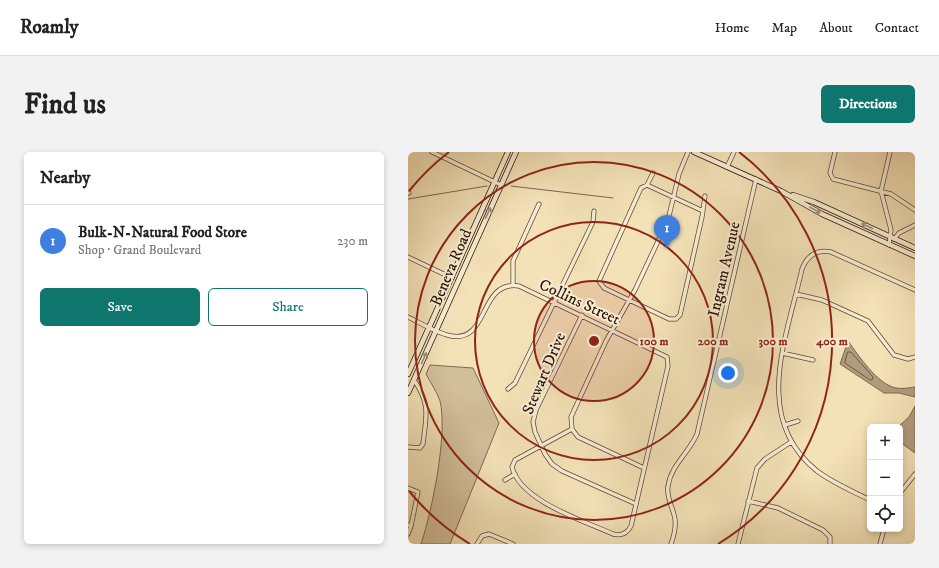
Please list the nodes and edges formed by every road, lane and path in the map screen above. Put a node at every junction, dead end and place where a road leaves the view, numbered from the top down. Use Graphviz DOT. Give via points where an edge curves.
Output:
graph roads {
  1 [pos="432,152"];
  2 [pos="508,152"];
  3 [pos="516,152"];
  4 [pos="688,152"];
  5 [pos="694,152"];
  6 [pos="734,152"];
  7 [pos="835,152"];
  8 [pos="890,152"];
  9 [pos="727,167"];
  10 [pos="653,173"];
  11 [pos="756,180"];
  12 [pos="494,182"];
  13 [pos="501,185"];
  14 [pos="647,185"];
  15 [pos="781,191"];
  16 [pos="881,191"];
  17 [pos="705,196"];
  18 [pos="674,198"];
  19 [pos="539,204"];
  20 [pos="915,210"];
  21 [pos="594,211"];
  22 [pos="703,211"];
  23 [pos="915,225"];
  24 [pos="893,238"];
  25 [pos="889,245"];
  26 [pos="915,248"];
  27 [pos="915,256"];
  28 [pos="408,257"];
  29 [pos="452,278"];
  30 [pos="459,281"];
  31 [pos="513,285"];
  32 [pos="915,290"];
  33 [pos="796,294"];
  34 [pos="629,300"];
  35 [pos="555,302"];
  36 [pos="582,315"];
  37 [pos="408,317"];
  38 [pos="430,327"];
  39 [pos="437,330"];
  40 [pos="612,330"];
  41 [pos="782,353"];
  42 [pos="915,357"];
  43 [pos="813,360"];
  44 [pos="408,374"];
  45 [pos="414,380"];
  46 [pos="508,389"];
  47 [pos="408,393"];
  48 [pos="798,421"];
  49 [pos="785,425"];
  50 [pos="572,429"];
  51 [pos="791,442"];
  52 [pos="541,446"];
  53 [pos="408,447"];
  54 [pos="644,468"];
  55 [pos="515,474"];
  56 [pos="915,474"];
  57 [pos="505,480"];
  58 [pos="408,488"];
  59 [pos="903,489"];
  60 [pos="867,498"];
  61 [pos="748,501"];
  62 [pos="636,504"];
  63 [pos="409,526"];
  64 [pos="883,532"];
  65 [pos="408,534"];
  66 [pos="477,544"];
  67 [pos="513,544"];
  68 [pos="671,544"];
  69 [pos="738,544"];
  70 [pos="830,544"];
  71 [pos="880,544"];
  1 -- 12 [label="street"];
  2 -- 12 [label="main road, Beneva Road"];
  3 -- 13 [label="main road, Beneva Road"];
  4 -- 18 [label="street" via="679,174"];
  5 -- 9 [label="main road"];
  6 -- 9 [label="street"];
  7 -- 16 [label="street" via="831,177"];
  8 -- 16 [label="street"];
  9 -- 11 [label="main road"];
  10 -- 14 [label="street"];
  11 -- 15 [label="main road"];
  11 -- 68 [label="street, Ingram Avenue" via="697,434 691,447 674,467 669,480 668,498 675,523"];
  12 -- 13 [label="street"];
  12 -- 29 [label="main road, Beneva Road"];
  30 -- 13 [label="main road, Beneva Road, one-way"];
  14 -- 18 [label="street"];
  14 -- 34 [label="street" via="641,188 599,278 602,287"];
  24 -- 15 [label="main road, one-way" via="814,202"];
  15 -- 25 [label="main road, one-way" via="822,214"];
  16 -- 20 [label="street" via="898,198"];
  16 -- 24 [label="street"];
  17 -- 22 [label="street"];
  18 -- 22 [label="street"];
  18 -- 34 [label="street" via="668,220"];
  19 -- 31 [label="street" via="513,261"];
  21 -- 35 [label="street" via="593,222"];
  22 -- 34 [label="street" via="678,318 669,320"];
  23 -- 24 [label="street"];
  24 -- 25 [label="street"];
  24 -- 26 [label="main road"];
  25 -- 27 [label="main road"];
  28 -- 29 [label="street"];
  29 -- 30 [label="main road"];
  29 -- 38 [label="main road, Beneva Road"];
  30 -- 39 [label="main road, Beneva Road"];
  31 -- 35 [label="street, Collins Street"];
  31 -- 39 [label="street" via="504,287 494,294 479,323 471,331 456,336"];
  32 -- 33 [label="street" via="831,252 823,251 814,253 805,262"];
  33 -- 41 [label="street"];
  33 -- 42 [label="street" via="822,300 868,321 894,355 908,359"];
  34 -- 40 [label="street"];
  35 -- 36 [label="street, Collins Street"];
  35 -- 46 [label="street" via="515,383"];
  36 -- 40 [label="street, Collins Street"];
  36 -- 52 [label="street, Stewart Drive" via="535,414 534,428"];
  37 -- 38 [label="street"];
  38 -- 39 [label="street"];
  38 -- 44 [label="main road, Beneva Road"];
  45 -- 39 [label="main road, Beneva Road, one-way"];
  40 -- 50 [label="street" via="573,412"];
  40 -- 54 [label="street, Collins Street" via="665,355 668,360"];
  41 -- 43 [label="street"];
  41 -- 49 [label="street" via="777,392"];
  45 -- 47 [label="main road, Beneva Road"];
  45 -- 53 [label="street" via="426,400 426,417 422,447"];
  48 -- 49 [label="street"];
  49 -- 51 [label="street"];
  50 -- 52 [label="street"];
  50 -- 54 [label="street" via="583,439"];
  51 -- 60 [label="street" via="806,460 826,477"];
  51 -- 61 [label="street" via="760,464"];
  52 -- 55 [label="street" via="515,460 512,467"];
  52 -- 62 [label="street, Stewart Drive" via="547,458 558,468"];
  54 -- 62 [label="street, Collins Street"];
  55 -- 57 [label="street"];
  55 -- 62 [label="street, Collins Street" via="528,490 545,503 613,534 622,535 628,531"];
  56 -- 59 [label="street"];
  58 -- 63 [label="street" via="418,492"];
  61 -- 69 [label="street"];
  61 -- 70 [label="street" via="778,508 823,530 830,537"];
  63 -- 65 [label="street"];
  64 -- 71 [label="street"];
  66 -- 67 [label="street" via="482,536 489,534"];
}
